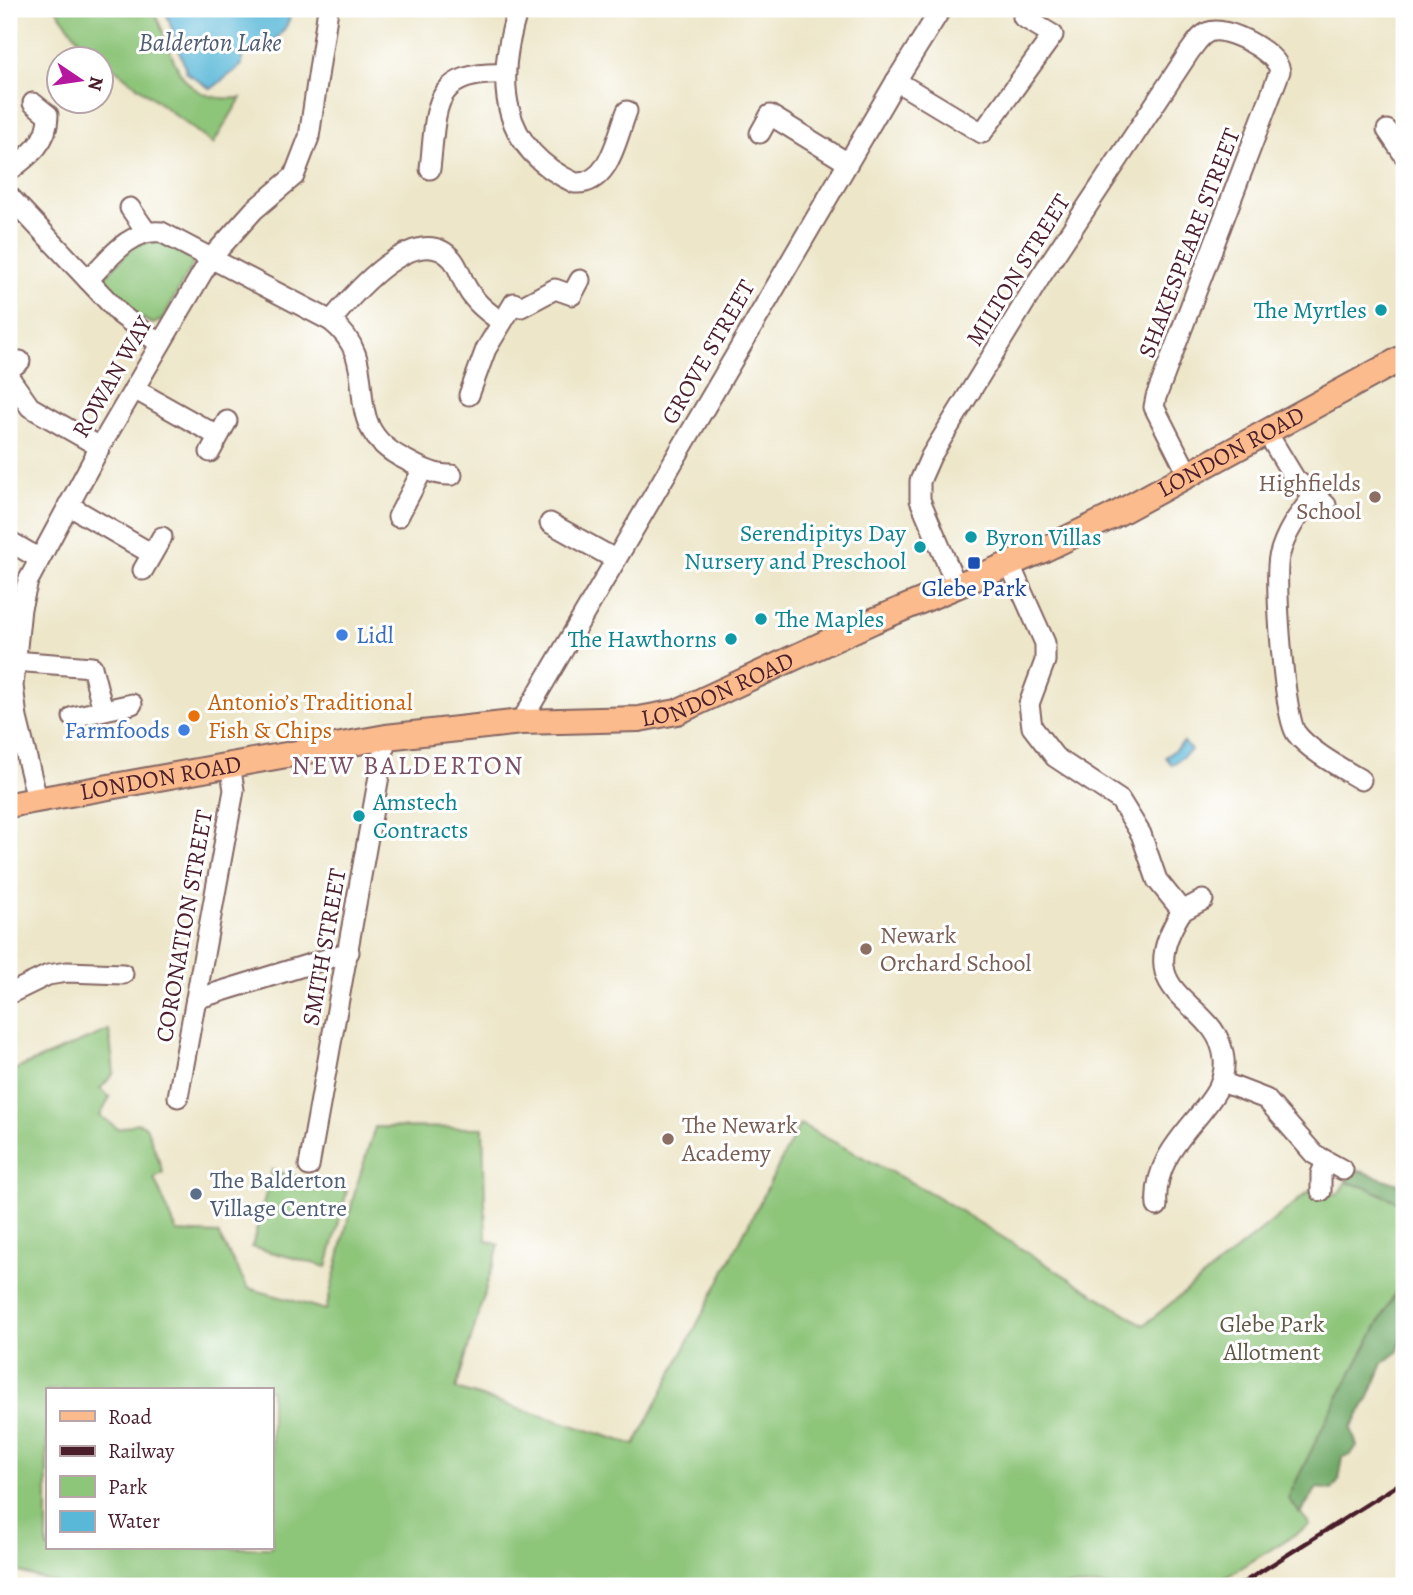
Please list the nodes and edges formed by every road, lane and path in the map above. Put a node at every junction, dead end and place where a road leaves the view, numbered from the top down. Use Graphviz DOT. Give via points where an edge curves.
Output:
graph roads {
  1 [pos="328,9"];
  2 [pos="518,9"];
  3 [pos="941,9"];
  4 [pos="1023,17"];
  5 [pos="1246,41"];
  6 [pos="505,74"];
  7 [pos="896,80"];
  8 [pos="46,109"];
  9 [pos="617,120"];
  10 [pos="1387,130"];
  11 [pos="760,132"];
  12 [pos="1404,156"];
  13 [pos="427,161"];
  14 [pos="848,163"];
  15 [pos="9,171"];
  16 [pos="9,196"];
  17 [pos="130,208"];
  18 [pos="146,230"];
  19 [pos="211,258"];
  20 [pos="88,279"];
  21 [pos="580,281"];
  22 [pos="331,321"];
  23 [pos="501,322"];
  24 [pos="160,344"];
  25 [pos="1404,357"];
  26 [pos="9,377"];
  27 [pos="134,389"];
  28 [pos="469,395"];
  29 [pos="1266,431"];
  30 [pos="218,436"];
  31 [pos="100,447"];
  32 [pos="423,468"];
  33 [pos="1188,474"];
  34 [pos="452,475"];
  35 [pos="68,505"];
  36 [pos="398,517"];
  37 [pos="550,523"];
  38 [pos="9,541"];
  39 [pos="152,554"];
  40 [pos="38,558"];
  41 [pos="615,559"];
  42 [pos="1010,565"];
  43 [pos="957,587"];
  44 [pos="14,661"];
  45 [pos="132,704"];
  46 [pos="103,710"];
  47 [pos="73,717"];
  48 [pos="13,719"];
  49 [pos="521,722"];
  50 [pos="386,737"];
  51 [pos="230,764"];
  52 [pos="1361,780"];
  53 [pos="37,799"];
  54 [pos="9,805"];
  55 [pos="1203,900"];
  56 [pos="1182,911"];
  57 [pos="349,952"];
  58 [pos="123,974"];
  59 [pos="9,994"];
  60 [pos="196,999"];
  61 [pos="1222,1082"];
  62 [pos="178,1097"];
  63 [pos="309,1166"];
  64 [pos="1321,1191"];
  65 [pos="1157,1206"];
  1 -- 19 [label="street, ROWAN WAY" via="303,159 294,176 254,210"];
  2 -- 6 [label="street"];
  3 -- 7 [label="street, GROVE STREET"];
  4 -- 7 [label="street" via="1053,35 978,141"];
  5 -- 33 [label="street, SHAKESPEARE STREET" via="1279,62 1278,82 1175,342 1154,407"];
  5 -- 43 [label="street, MILTON STREET" via="1210,31 1189,51 1041,276 931,456 920,481 920,500"];
  6 -- 9 [label="street" via="511,115 527,150 568,180 582,183 602,171"];
  6 -- 13 [label="street" via="468,75 449,88 437,111"];
  7 -- 14 [label="street, GROVE STREET"];
  8 -- 15 [label="street" via="41,109 48,128 41,143"];
  10 -- 12 [label="street"];
  11 -- 14 [label="street" via="770,115"];
  14 -- 41 [label="street, GROVE STREET"];
  16 -- 20 [label="street"];
  17 -- 18 [label="street"];
  18 -- 19 [label="street" via="161,232"];
  18 -- 20 [label="street"];
  19 -- 22 [label="street"];
  19 -- 24 [label="street, ROWAN WAY"];
  20 -- 24 [label="street" via="121,315"];
  21 -- 23 [label="street" via="572,295 555,289 521,307 514,303"];
  22 -- 23 [label="street" via="389,265 412,249 428,245 452,258 473,298"];
  22 -- 32 [label="street" via="349,340 359,360 362,407 371,432 383,448"];
  23 -- 28 [label="street"];
  24 -- 27 [label="street, ROWAN WAY"];
  25 -- 29 [label="main road, LONDON ROAD"];
  26 -- 31 [label="street" via="30,407"];
  27 -- 30 [label="street"];
  27 -- 31 [label="street, ROWAN WAY"];
  29 -- 33 [label="main road, LONDON ROAD"];
  29 -- 52 [label="street" via="1288,469 1320,501 1292,525 1277,572 1289,709 1296,733"];
  31 -- 35 [label="street, ROWAN WAY"];
  32 -- 34 [label="street"];
  32 -- 36 [label="street"];
  33 -- 42 [label="main road, LONDON ROAD"];
  35 -- 39 [label="street"];
  35 -- 40 [label="street, ROWAN WAY"];
  37 -- 41 [label="street"];
  38 -- 40 [label="street"];
  40 -- 44 [label="street, ROWAN WAY" via="24,594"];
  41 -- 49 [label="street, GROVE STREET"];
  42 -- 43 [label="main road, LONDON ROAD"];
  42 -- 56 [label="street" via="1045,643 1045,661 1029,704 1032,727 1055,757 1120,800 1141,834 1157,880"];
  43 -- 49 [label="main road, LONDON ROAD" via="677,712 639,719"];
  44 -- 46 [label="street" via="92,667"];
  44 -- 48 [label="street, ROWAN WAY"];
  45 -- 46 [label="street"];
  46 -- 47 [label="street"];
  48 -- 53 [label="street, ROWAN WAY"];
  49 -- 50 [label="main road, LONDON ROAD"];
  50 -- 51 [label="main road, LONDON ROAD"];
  50 -- 57 [label="street, SMITH STREET"];
  51 -- 53 [label="main road, LONDON ROAD"];
  51 -- 60 [label="street, CORONATION STREET" via="234,790"];
  53 -- 54 [label="main road, LONDON ROAD"];
  55 -- 56 [label="street"];
  56 -- 61 [label="street" via="1167,936 1166,973 1172,987 1218,1040 1224,1059"];
  57 -- 60 [label="street"];
  57 -- 63 [label="street, SMITH STREET"];
  58 -- 59 [label="street" via="48,975"];
  60 -- 62 [label="street, CORONATION STREET"];
  61 -- 64 [label="street" via="1271,1103 1303,1143 1334,1166 1321,1174"];
  61 -- 65 [label="street" via="1170,1150 1159,1175"];
}
